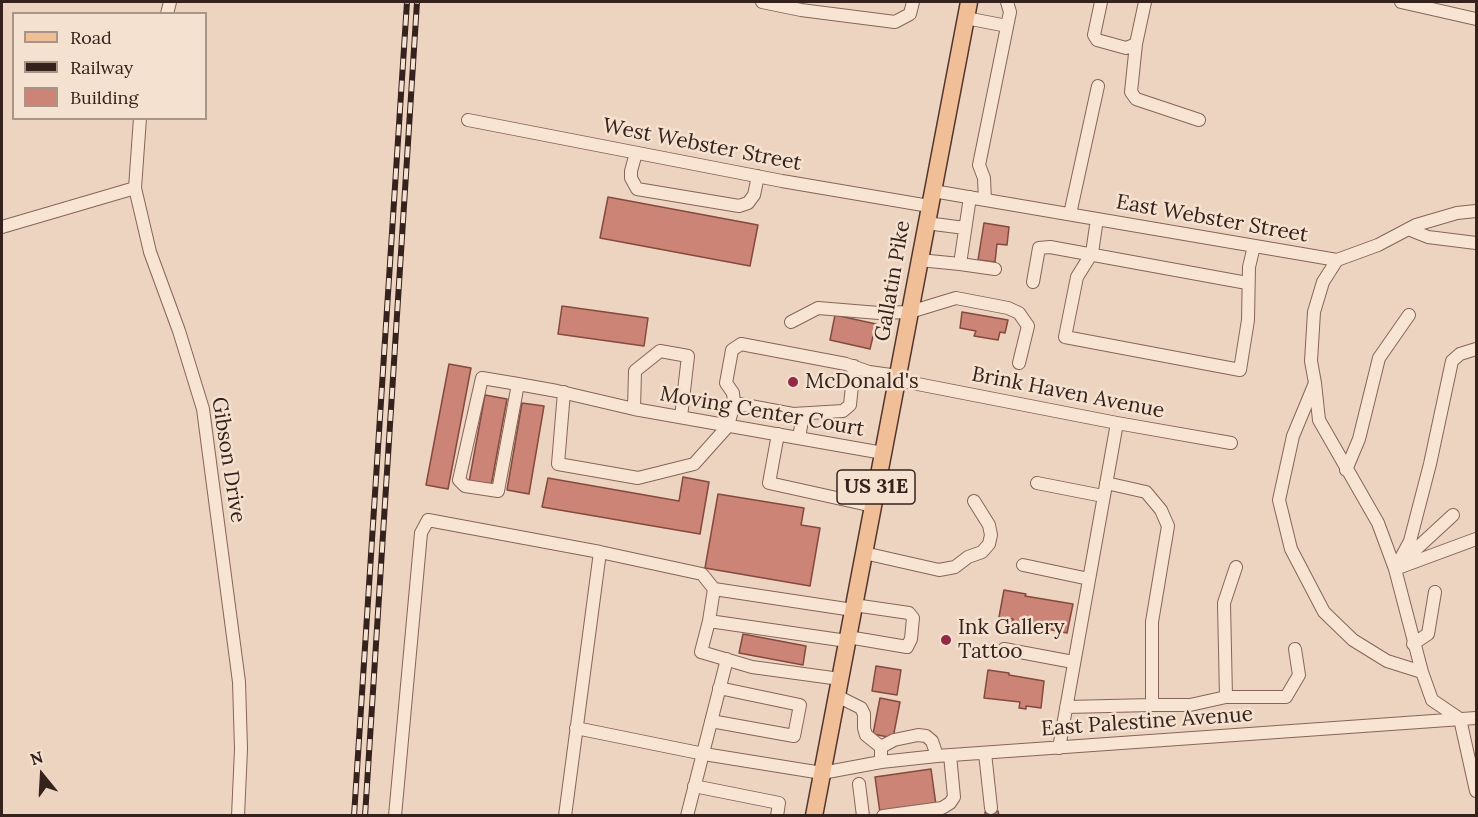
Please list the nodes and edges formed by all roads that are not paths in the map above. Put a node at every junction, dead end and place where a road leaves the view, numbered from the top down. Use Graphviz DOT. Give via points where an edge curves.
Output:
graph roads {
  1 [pos="762,2"];
  2 [pos="913,2"];
  3 [pos="1007,2"];
  4 [pos="1101,2"];
  5 [pos="1144,2"];
  6 [pos="1401,2"];
  7 [pos="814,6"];
  8 [pos="967,10"];
  9 [pos="1476,19"];
  10 [pos="1007,26"];
  11 [pos="1136,44"];
  12 [pos="1098,86"];
  13 [pos="140,120"];
  14 [pos="468,120"];
  15 [pos="1199,120"];
  16 [pos="636,153"];
  17 [pos="758,176"];
  18 [pos="135,188"];
  19 [pos="970,197"];
  20 [pos="931,198"];
  21 [pos="985,200"];
  22 [pos="1476,211"];
  23 [pos="1070,214"];
  24 [pos="1097,219"];
  25 [pos="926,223"];
  26 [pos="2,226"];
  27 [pos="965,228"];
  28 [pos="1408,229"];
  29 [pos="1476,243"];
  30 [pos="1254,246"];
  31 [pos="1092,253"];
  32 [pos="919,260"];
  33 [pos="1337,260"];
  34 [pos="960,264"];
  35 [pos="995,269"];
  36 [pos="1033,282"];
  37 [pos="1247,283"];
  38 [pos="910,312"];
  39 [pos="1409,315"];
  40 [pos="791,322"];
  41 [pos="1476,349"];
  42 [pos="1019,363"];
  43 [pos="854,366"];
  44 [pos="898,378"];
  45 [pos="1315,383"];
  46 [pos="518,384"];
  47 [pos="564,392"];
  48 [pos="734,403"];
  49 [pos="634,409"];
  50 [pos="803,414"];
  51 [pos="681,417"];
  52 [pos="1117,423"];
  53 [pos="728,426"];
  54 [pos="778,435"];
  55 [pos="799,438"];
  56 [pos="1231,443"];
  57 [pos="883,453"];
  58 [pos="1346,470"];
  59 [pos="1037,483"];
  60 [pos="1107,483"];
  61 [pos="1103,496"];
  62 [pos="974,501"];
  63 [pos="873,506"];
  64 [pos="1453,515"];
  65 [pos="1476,539"];
  66 [pos="600,552"];
  67 [pos="864,553"];
  68 [pos="1023,565"];
  69 [pos="1236,567"];
  70 [pos="1395,568"];
  71 [pos="1089,579"];
  72 [pos="714,589"];
  73 [pos="1435,592"];
  74 [pos="854,607"];
  75 [pos="709,621"];
  76 [pos="848,639"];
  77 [pos="1413,644"];
  78 [pos="1004,649"];
  79 [pos="1295,649"];
  80 [pos="727,659"];
  81 [pos="1073,662"];
  82 [pos="1422,672"];
  83 [pos="840,679"];
  84 [pos="719,688"];
  85 [pos="837,696"];
  86 [pos="1226,697"];
  87 [pos="1152,705"];
  88 [pos="1066,707"];
  89 [pos="1460,718"];
  90 [pos="1476,718"];
  91 [pos="711,721"];
  92 [pos="576,728"];
  93 [pos="881,747"];
  94 [pos="1059,748"];
  95 [pos="985,753"];
  96 [pos="704,754"];
  97 [pos="944,756"];
  98 [pos="881,762"];
  99 [pos="822,772"];
  100 [pos="859,784"];
  101 [pos="694,786"];
  102 [pos="1476,791"];
  103 [pos="991,808"];
  104 [pos="778,809"];
  105 [pos="816,815"];
  106 [pos="238,816"];
  107 [pos="395,816"];
  108 [pos="565,816"];
  109 [pos="687,816"];
  110 [pos="863,816"];
  111 [pos="884,816"];
  1 -- 7 [label="street"];
  2 -- 7 [label="street" via="910,14 895,22"];
  3 -- 10 [label="street"];
  4 -- 11 [label="street" via="1094,35 1097,40 1126,48"];
  5 -- 11 [label="street"];
  6 -- 9 [label="street"];
  8 -- 10 [label="street"];
  8 -- 20 [label="main road, Gallatin Pike / US 31E"];
  10 -- 21 [label="street" via="978,165 984,178"];
  11 -- 15 [label="street" via="1131,92 1136,99"];
  12 -- 23 [label="street"];
  13 -- 18 [label="street, Gibson Drive"];
  14 -- 16 [label="street, West Webster Street"];
  16 -- 17 [label="street, West Webster Street"];
  16 -- 17 [label="street" via="631,178 637,189 739,206 754,195"];
  17 -- 20 [label="street, West Webster Street"];
  18 -- 26 [label="street"];
  18 -- 106 [label="street, Gibson Drive" via="150,252 203,410 239,682"];
  19 -- 20 [label="street, East Webster Street"];
  19 -- 21 [label="street, East Webster Street"];
  19 -- 27 [label="street"];
  20 -- 25 [label="main road, Gallatin Pike / US 31E"];
  21 -- 23 [label="street, East Webster Street"];
  22 -- 28 [label="street"];
  23 -- 24 [label="street, East Webster Street"];
  24 -- 30 [label="street, East Webster Street"];
  24 -- 31 [label="street"];
  25 -- 27 [label="street"];
  25 -- 32 [label="main road, Gallatin Pike / US 31E"];
  27 -- 34 [label="street"];
  28 -- 29 [label="street" via="1428,237"];
  28 -- 33 [label="street"];
  30 -- 33 [label="street, East Webster Street"];
  30 -- 37 [label="street"];
  31 -- 36 [label="street" via="1039,248"];
  31 -- 37 [label="street"];
  31 -- 37 [label="street" via="1077,277 1065,337 1154,355 1240,370 1248,321"];
  32 -- 34 [label="street"];
  32 -- 38 [label="main road, Gallatin Pike / US 31E"];
  33 -- 45 [label="street" via="1323,282 1314,312 1311,361"];
  34 -- 35 [label="street"];
  38 -- 40 [label="street" via="818,308"];
  38 -- 42 [label="street" via="956,298 1008,308 1028,326"];
  38 -- 44 [label="main road, Gallatin Pike / US 31E"];
  39 -- 58 [label="street" via="1379,358 1359,439"];
  41 -- 70 [label="street" via="1452,361 1410,541"];
  43 -- 44 [label="street, Brink Haven Avenue"];
  43 -- 48 [label="street, Brink Haven Avenue" via="741,344 732,350 726,383"];
  43 -- 50 [label="street" via="850,405 843,411"];
  44 -- 52 [label="street, Brink Haven Avenue"];
  44 -- 57 [label="main road, Gallatin Pike / US 31E"];
  45 -- 58 [label="street" via="1319,420"];
  45 -- 82 [label="street" via="1293,436 1279,500 1291,549 1324,612 1353,640 1387,661"];
  46 -- 46 [label="street, Moving Center Court" via="482,378 459,480 465,486 498,491"];
  46 -- 47 [label="street, Moving Center Court"];
  47 -- 49 [label="street, Moving Center Court"];
  47 -- 53 [label="street" via="558,464 638,478 694,464"];
  48 -- 50 [label="street"];
  48 -- 53 [label="street"];
  49 -- 51 [label="street, Moving Center Court"];
  49 -- 51 [label="street" via="634,371 660,351 688,356"];
  50 -- 55 [label="street"];
  51 -- 53 [label="street, Moving Center Court"];
  52 -- 56 [label="street, Brink Haven Avenue"];
  52 -- 60 [label="street"];
  53 -- 54 [label="street, Moving Center Court"];
  54 -- 55 [label="street, Moving Center Court"];
  54 -- 63 [label="street" via="769,483"];
  55 -- 57 [label="street, Moving Center Court"];
  57 -- 63 [label="main road, Gallatin Pike / US 31E"];
  58 -- 70 [label="street" via="1378,523"];
  59 -- 61 [label="street"];
  60 -- 61 [label="street"];
  60 -- 87 [label="street" via="1146,492 1168,526 1152,622"];
  61 -- 71 [label="street"];
  62 -- 67 [label="street" via="989,525 989,544 955,567 939,570"];
  63 -- 67 [label="main road, Gallatin Pike / US 31E"];
  64 -- 70 [label="street"];
  65 -- 70 [label="street"];
  66 -- 72 [label="street" via="702,574"];
  66 -- 92 [label="street"];
  66 -- 107 [label="street" via="428,520 422,533"];
  67 -- 74 [label="main road, Gallatin Pike / US 31E"];
  68 -- 71 [label="street"];
  69 -- 86 [label="street" via="1224,603"];
  70 -- 77 [label="street"];
  71 -- 81 [label="street"];
  72 -- 74 [label="street"];
  72 -- 75 [label="street"];
  73 -- 77 [label="street" via="1428,634"];
  74 -- 76 [label="main road, Gallatin Pike / US 31E"];
  74 -- 76 [label="street" via="909,613 913,618 911,639 907,647"];
  75 -- 76 [label="street"];
  75 -- 80 [label="street" via="701,652"];
  76 -- 83 [label="main road, Gallatin Pike / US 31E"];
  77 -- 82 [label="street"];
  78 -- 81 [label="street"];
  79 -- 86 [label="street" via="1299,675 1286,697"];
  80 -- 83 [label="street" via="752,667"];
  80 -- 84 [label="street"];
  81 -- 88 [label="street"];
  82 -- 89 [label="street" via="1432,700"];
  83 -- 85 [label="main road, Gallatin Pike / US 31E"];
  84 -- 91 [label="street"];
  84 -- 91 [label="street" via="800,705 794,736"];
  85 -- 93 [label="street" via="861,708 866,735"];
  85 -- 99 [label="main road, Gallatin Pike / US 31E"];
  86 -- 87 [label="street" via="1190,705"];
  87 -- 88 [label="street"];
  88 -- 94 [label="street"];
  89 -- 90 [label="street, East Palestine Avenue"];
  89 -- 94 [label="street, East Palestine Avenue"];
  89 -- 102 [label="street"];
  91 -- 96 [label="street"];
  92 -- 96 [label="street, East Palestine Avenue"];
  92 -- 108 [label="street"];
  93 -- 97 [label="street" via="894,740 926,736"];
  93 -- 98 [label="street"];
  94 -- 95 [label="street, East Palestine Avenue"];
  95 -- 97 [label="street, East Palestine Avenue"];
  95 -- 103 [label="street"];
  96 -- 99 [label="street, East Palestine Avenue"];
  96 -- 101 [label="street"];
  97 -- 98 [label="street, East Palestine Avenue"];
  97 -- 111 [label="street" via="954,796 950,803 942,808"];
  98 -- 99 [label="street, East Palestine Avenue"];
  99 -- 105 [label="main road, Gallatin Pike / US 31E"];
  100 -- 110 [label="street"];
  101 -- 104 [label="street"];
  101 -- 109 [label="street"];
}
